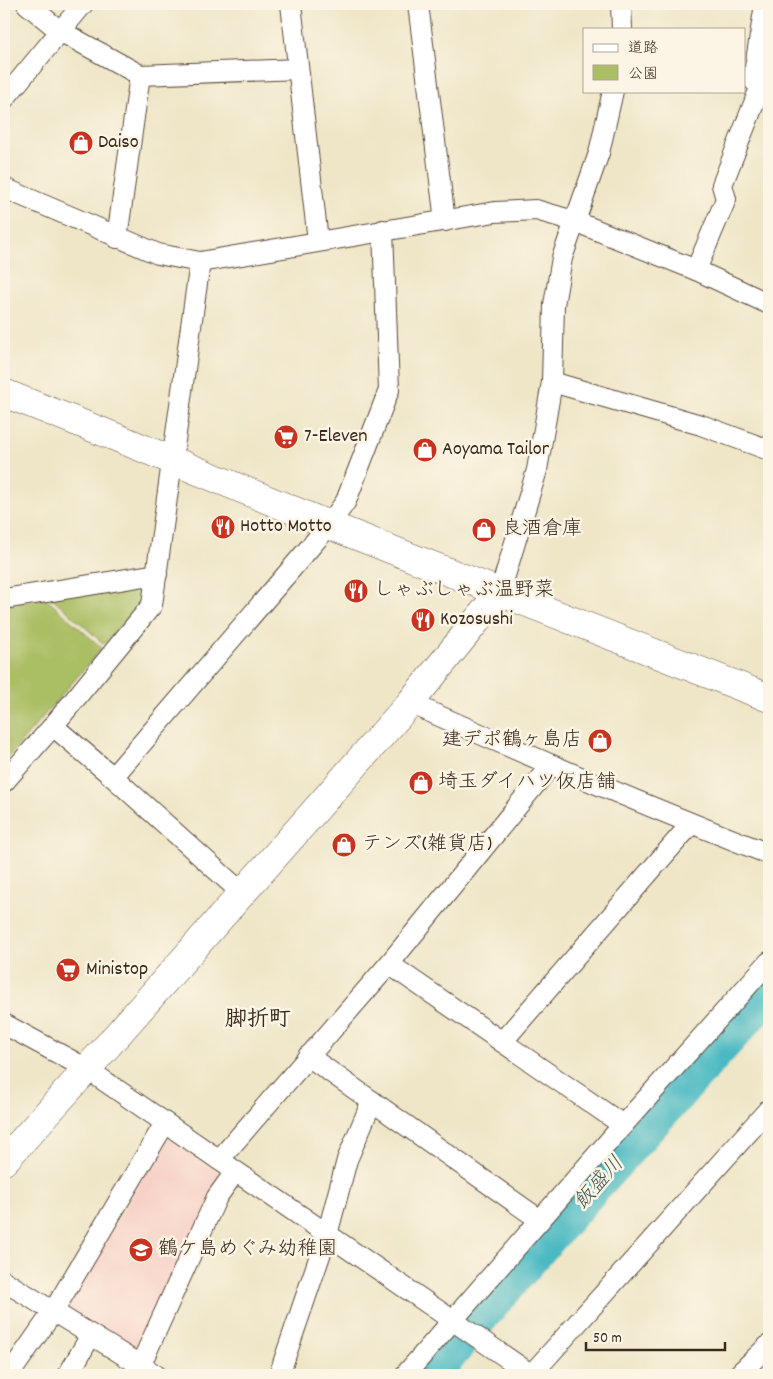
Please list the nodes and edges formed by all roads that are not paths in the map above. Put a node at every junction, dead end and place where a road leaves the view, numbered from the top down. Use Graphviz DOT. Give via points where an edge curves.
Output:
graph roads {
  1 [pos="27,4"];
  2 [pos="83,4"];
  3 [pos="291,4"];
  4 [pos="418,4"];
  5 [pos="622,4"];
  6 [pos="766,4"];
  7 [pos="622,28"];
  8 [pos="60,31"];
  9 [pos="298,69"];
  10 [pos="140,75"];
  11 [pos="757,81"];
  12 [pos="613,92"];
  13 [pos="4,99"];
  14 [pos="4,188"];
  15 [pos="445,220"];
  16 [pos="574,221"];
  17 [pos="383,230"];
  18 [pos="118,238"];
  19 [pos="318,241"];
  20 [pos="200,262"];
  21 [pos="696,270"];
  22 [pos="769,304"];
  23 [pos="552,382"];
  24 [pos="4,393"];
  25 [pos="769,450"];
  26 [pos="173,460"];
  27 [pos="329,525"];
  28 [pos="157,574"];
  29 [pos="500,592"];
  30 [pos="4,599"];
  31 [pos="769,698"];
  32 [pos="410,703"];
  33 [pos="53,726"];
  34 [pos="551,765"];
  35 [pos="113,777"];
  36 [pos="5,778"];
  37 [pos="691,824"];
  38 [pos="769,854"];
  39 [pos="242,893"];
  40 [pos="769,962"];
  41 [pos="389,964"];
  42 [pos="4,1024"];
  43 [pos="502,1042"];
  44 [pos="308,1056"];
  45 [pos="87,1069"];
  46 [pos="372,1101"];
  47 [pos="767,1115"];
  48 [pos="165,1123"];
  49 [pos="624,1125"];
  50 [pos="219,1160"];
  51 [pos="4,1161"];
  52 [pos="235,1172"];
  53 [pos="540,1220"];
  54 [pos="327,1235"];
  55 [pos="4,1281"];
  56 [pos="53,1312"];
  57 [pos="452,1321"];
  58 [pos="90,1335"];
  59 [pos="769,1345"];
  60 [pos="144,1372"];
  61 [pos="9,1375"];
  62 [pos="68,1375"];
  63 [pos="279,1375"];
  64 [pos="405,1375"];
  65 [pos="532,1375"];
  66 [pos="738,1375"];
  1 -- 8 [label="street"];
  2 -- 8 [label="street"];
  3 -- 9 [label="street"];
  4 -- 15 [label="street"];
  5 -- 7 [label="street"];
  6 -- 11 [label="street"];
  8 -- 10 [label="street"];
  8 -- 13 [label="street"];
  9 -- 10 [label="street"];
  9 -- 19 [label="street"];
  10 -- 18 [label="street"];
  11 -- 21 [label="street" via="722,185 726,199"];
  12 -- 16 [label="street" via="599,153"];
  14 -- 18 [label="street"];
  15 -- 16 [label="street" via="536,210"];
  15 -- 17 [label="street"];
  16 -- 21 [label="street"];
  16 -- 23 [label="street" via="562,258 554,304"];
  17 -- 19 [label="street"];
  17 -- 27 [label="street" via="390,390 346,501"];
  18 -- 20 [label="street" via="158,254"];
  19 -- 20 [label="street"];
  20 -- 26 [label="street"];
  21 -- 22 [label="street"];
  23 -- 25 [label="street" via="701,425"];
  23 -- 29 [label="street" via="537,470"];
  24 -- 26 [label="street"];
  26 -- 27 [label="street"];
  26 -- 28 [label="street"];
  27 -- 29 [label="street"];
  27 -- 35 [label="street"];
  28 -- 30 [label="street"];
  28 -- 33 [label="street" via="152,605"];
  29 -- 31 [label="street"];
  29 -- 32 [label="street"];
  32 -- 34 [label="street"];
  32 -- 39 [label="street"];
  33 -- 35 [label="street"];
  33 -- 36 [label="street"];
  34 -- 37 [label="street"];
  34 -- 41 [label="street"];
  35 -- 39 [label="street"];
  37 -- 38 [label="street"];
  37 -- 43 [label="street"];
  39 -- 45 [label="street"];
  40 -- 49 [label="street"];
  41 -- 43 [label="street"];
  41 -- 44 [label="street"];
  42 -- 45 [label="street"];
  43 -- 49 [label="street"];
  44 -- 46 [label="street"];
  44 -- 50 [label="street"];
  45 -- 48 [label="street"];
  45 -- 51 [label="street"];
  46 -- 53 [label="street"];
  46 -- 54 [label="street" via="347,1160"];
  47 -- 65 [label="street"];
  48 -- 50 [label="street"];
  48 -- 56 [label="street"];
  49 -- 53 [label="street"];
  50 -- 52 [label="street"];
  52 -- 54 [label="street"];
  52 -- 60 [label="street" via="217,1197"];
  53 -- 57 [label="street"];
  54 -- 57 [label="street"];
  54 -- 63 [label="street"];
  55 -- 56 [label="street"];
  56 -- 58 [label="street"];
  56 -- 61 [label="street"];
  57 -- 64 [label="street"];
  57 -- 65 [label="street"];
  58 -- 60 [label="street"];
  58 -- 62 [label="street"];
  59 -- 66 [label="street"];
}
